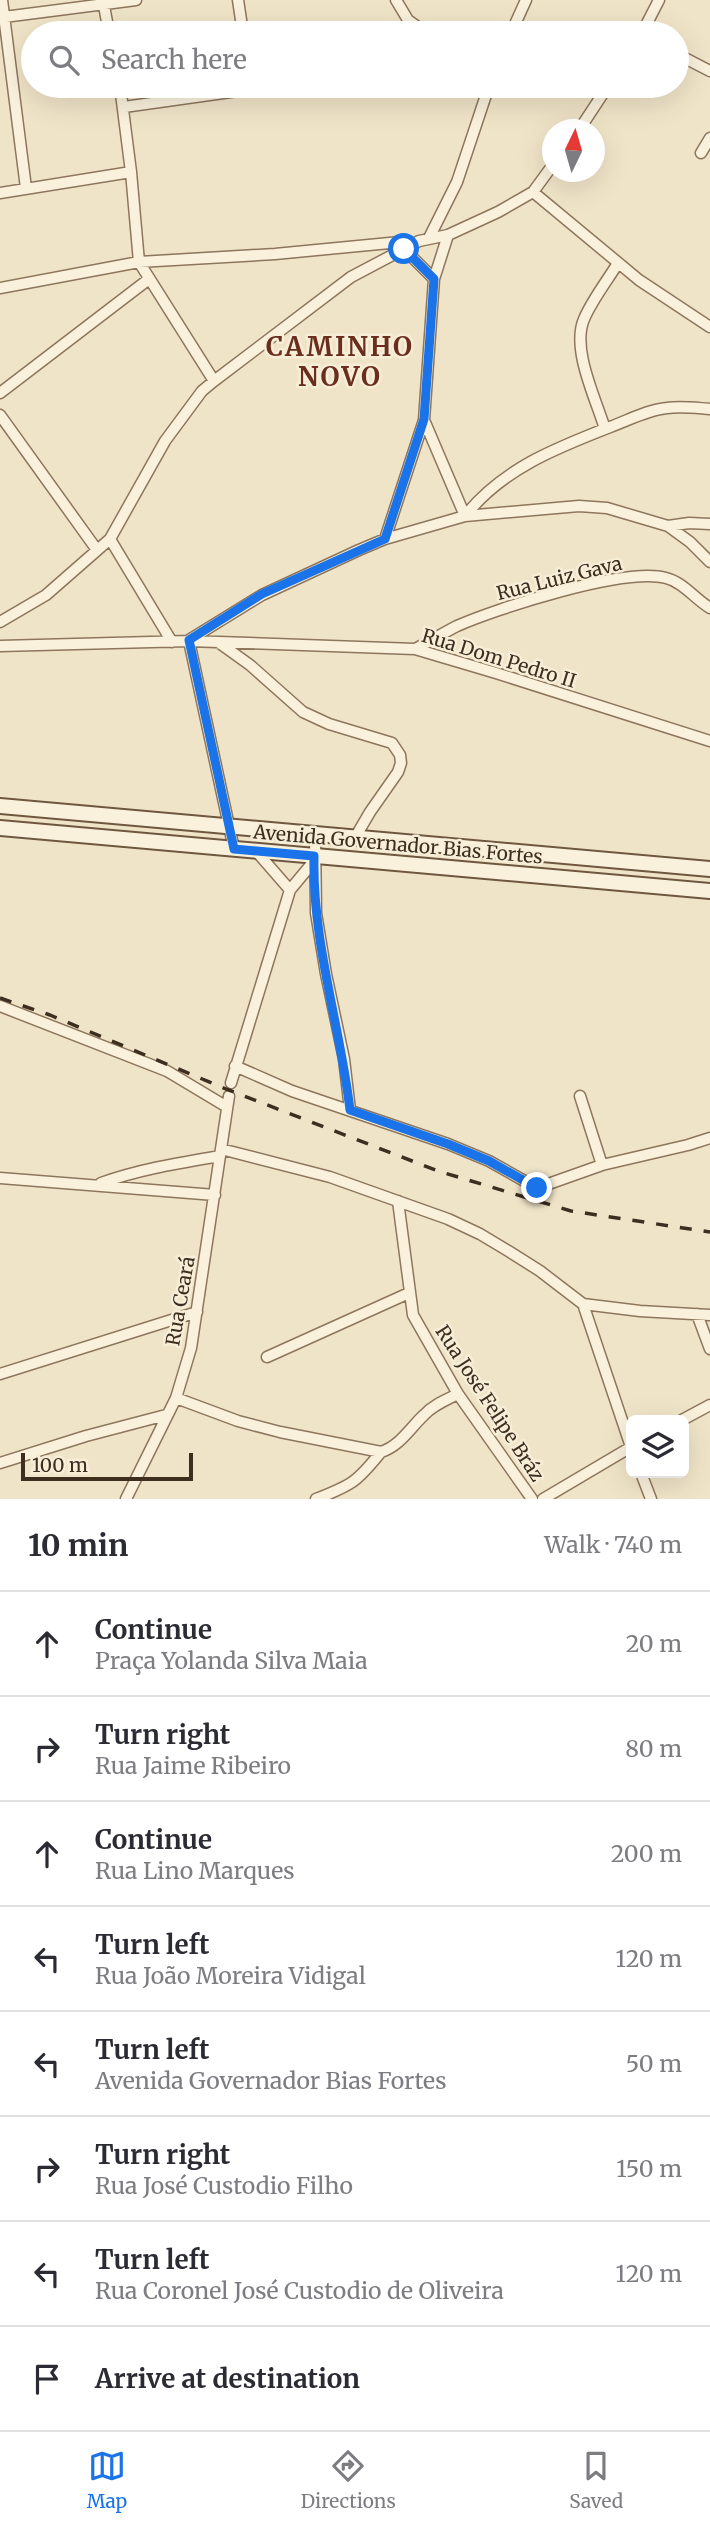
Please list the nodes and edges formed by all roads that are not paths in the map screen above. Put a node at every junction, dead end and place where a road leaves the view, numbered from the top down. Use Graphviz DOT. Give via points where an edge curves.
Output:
graph roads {
  1 [pos="2,0"];
  2 [pos="136,0"];
  3 [pos="238,0"];
  4 [pos="396,0"];
  5 [pos="526,0"];
  6 [pos="659,0"];
  7 [pos="103,2"];
  8 [pos="4,17"];
  9 [pos="107,21"];
  10 [pos="241,21"];
  11 [pos="409,21"];
  12 [pos="516,21"];
  13 [pos="648,21"];
  14 [pos="689,60"];
  15 [pos="710,71"];
  16 [pos="122,98"];
  17 [pos="182,98"];
  18 [pos="485,98"];
  19 [pos="600,98"];
  20 [pos="124,107"];
  21 [pos="586,119"];
  22 [pos="710,138"];
  23 [pos="701,153"];
  24 [pos="131,172"];
  25 [pos="542,180"];
  26 [pos="26,188"];
  27 [pos="533,192"];
  28 [pos="0,193"];
  29 [pos="448,236"];
  30 [pos="429,239"];
  31 [pos="408,247"];
  32 [pos="139,262"];
  33 [pos="618,263"];
  34 [pos="149,279"];
  35 [pos="434,279"];
  36 [pos="0,288"];
  37 [pos="710,327"];
  38 [pos="214,381"];
  39 [pos="0,393"];
  40 [pos="710,410"];
  41 [pos="0,415"];
  42 [pos="424,419"];
  43 [pos="605,429"];
  44 [pos="465,516"];
  45 [pos="710,524"];
  46 [pos="668,526"];
  47 [pos="110,539"];
  48 [pos="385,539"];
  49 [pos="97,550"];
  50 [pos="710,562"];
  51 [pos="710,608"];
  52 [pos="0,622"];
  53 [pos="189,640"];
  54 [pos="172,642"];
  55 [pos="218,642"];
  56 [pos="0,646"];
  57 [pos="415,649"];
  58 [pos="710,741"];
  59 [pos="0,806"];
  60 [pos="228,826"];
  61 [pos="0,828"];
  62 [pos="315,834"];
  63 [pos="356,836"];
  64 [pos="234,849"];
  65 [pos="487,849"];
  66 [pos="256,851"];
  67 [pos="314,858"];
  68 [pos="710,869"];
  69 [pos="485,870"];
  70 [pos="290,890"];
  71 [pos="710,891"];
  72 [pos="0,1006"];
  73 [pos="235,1066"];
  74 [pos="231,1083"];
  75 [pos="580,1097"];
  76 [pos="350,1110"];
  77 [pos="710,1138"];
  78 [pos="221,1153"];
  79 [pos="602,1165"];
  80 [pos="0,1178"];
  81 [pos="97,1184"];
  82 [pos="215,1195"];
  83 [pos="398,1201"];
  84 [pos="409,1293"];
  85 [pos="583,1304"];
  86 [pos="197,1312"];
  87 [pos="697,1314"];
  88 [pos="710,1315"];
  89 [pos="710,1349"];
  90 [pos="267,1357"];
  91 [pos="0,1374"];
  92 [pos="458,1394"];
  93 [pos="176,1398"];
  94 [pos="710,1405"];
  95 [pos="166,1415"];
  96 [pos="689,1416"];
  97 [pos="626,1432"];
  98 [pos="626,1450"];
  99 [pos="381,1452"];
  100 [pos="0,1463"];
  101 [pos="643,1478"];
  102 [pos="126,1499"];
  103 [pos="316,1499"];
  104 [pos="532,1499"];
  105 [pos="543,1499"];
  106 [pos="651,1499"];
  1 -- 8 [label="street"];
  2 -- 7 [label="street"];
  3 -- 10 [label="street"];
  4 -- 11 [label="street"];
  5 -- 12 [label="street"];
  6 -- 13 [label="street"];
  7 -- 8 [label="street"];
  7 -- 9 [label="street"];
  8 -- 26 [label="street"];
  14 -- 15 [label="street"];
  16 -- 20 [label="street"];
  17 -- 20 [label="street"];
  18 -- 30 [label="street" via="457,182"];
  19 -- 21 [label="street"];
  20 -- 24 [label="street"];
  22 -- 23 [label="street"];
  24 -- 26 [label="street"];
  24 -- 32 [label="street"];
  25 -- 27 [label="street"];
  26 -- 28 [label="street"];
  27 -- 29 [label="street"];
  27 -- 33 [label="street"];
  29 -- 30 [label="street"];
  29 -- 35 [label="street"];
  30 -- 31 [label="street"];
  31 -- 32 [label="street" via="400,242"];
  31 -- 35 [label="street"];
  31 -- 38 [label="street" via="351,277"];
  32 -- 34 [label="street"];
  32 -- 36 [label="street"];
  33 -- 37 [label="street"];
  33 -- 43 [label="street" via="584,318 579,337"];
  34 -- 38 [label="street"];
  34 -- 39 [label="street"];
  35 -- 42 [label="street"];
  38 -- 47 [label="street" via="165,441"];
  40 -- 43 [label="street" via="665,408"];
  41 -- 49 [label="street"];
  42 -- 44 [label="street"];
  42 -- 48 [label="street"];
  43 -- 44 [label="street" via="506,476"];
  44 -- 46 [label="street" via="579,506 607,508"];
  44 -- 48 [label="street"];
  45 -- 46 [label="street"];
  46 -- 50 [label="street"];
  47 -- 49 [label="street"];
  47 -- 54 [label="street"];
  48 -- 53 [label="street" via="262,594"];
  49 -- 52 [label="street" via="46,595"];
  51 -- 57 [label="street, Rua Luiz Gava" via="669,578 635,577 494,612"];
  53 -- 54 [label="street"];
  53 -- 55 [label="street, Rua Dom Pedro II"];
  53 -- 60 [label="street"];
  54 -- 56 [label="street"];
  55 -- 57 [label="street, Rua Dom Pedro II"];
  55 -- 63 [label="street" via="303,712 396,748 401,763 398,772"];
  57 -- 58 [label="street, Rua Dom Pedro II"];
  59 -- 60 [label="main road, Avenida Governador Bias Fortes"];
  60 -- 62 [label="main road, Avenida Governador Bias Fortes"];
  60 -- 64 [label="street"];
  61 -- 64 [label="main road, Avenida Governador Bias Fortes"];
  62 -- 63 [label="main road, Avenida Governador Bias Fortes"];
  62 -- 67 [label="street"];
  63 -- 65 [label="main road, Avenida Governador Bias Fortes"];
  64 -- 66 [label="main road, Avenida Governador Bias Fortes"];
  65 -- 68 [label="main road, Avenida Governador Bias Fortes"];
  65 -- 69 [label="main road"];
  66 -- 67 [label="main road, Avenida Governador Bias Fortes"];
  66 -- 70 [label="street"];
  67 -- 69 [label="main road, Avenida Governador Bias Fortes"];
  67 -- 70 [label="street"];
  67 -- 76 [label="street" via="316,914"];
  69 -- 71 [label="main road, Avenida Governador Bias Fortes"];
  70 -- 73 [label="street"];
  72 -- 78 [label="street, Rua Ceará" via="167,1071 228,1101"];
  73 -- 74 [label="street"];
  73 -- 76 [label="street"];
  75 -- 79 [label="street"];
  76 -- 79 [label="street" via="489,1161 537,1188"];
  77 -- 79 [label="street"];
  78 -- 81 [label="street"];
  78 -- 82 [label="street, Rua Ceará"];
  78 -- 83 [label="street" via="306,1169"];
  80 -- 81 [label="street"];
  81 -- 82 [label="street"];
  82 -- 86 [label="street, Rua Ceará"];
  83 -- 84 [label="street, Rua José Felipe Bráz"];
  83 -- 85 [label="street" via="480,1234"];
  84 -- 90 [label="street"];
  84 -- 92 [label="street, Rua José Felipe Bráz" via="413,1315"];
  85 -- 87 [label="street"];
  85 -- 97 [label="street"];
  86 -- 91 [label="street"];
  86 -- 93 [label="street, Rua Ceará"];
  87 -- 88 [label="street"];
  87 -- 89 [label="street"];
  92 -- 99 [label="street" via="426,1412 392,1448"];
  92 -- 104 [label="street, Rua José Felipe Bráz"];
  93 -- 95 [label="street, Rua Ceará"];
  93 -- 99 [label="street" via="238,1421"];
  94 -- 96 [label="street"];
  95 -- 100 [label="street"];
  95 -- 102 [label="street, Rua Ceará"];
  98 -- 105 [label="street"];
  99 -- 103 [label="street" via="355,1482"];
  101 -- 106 [label="street"];
}
